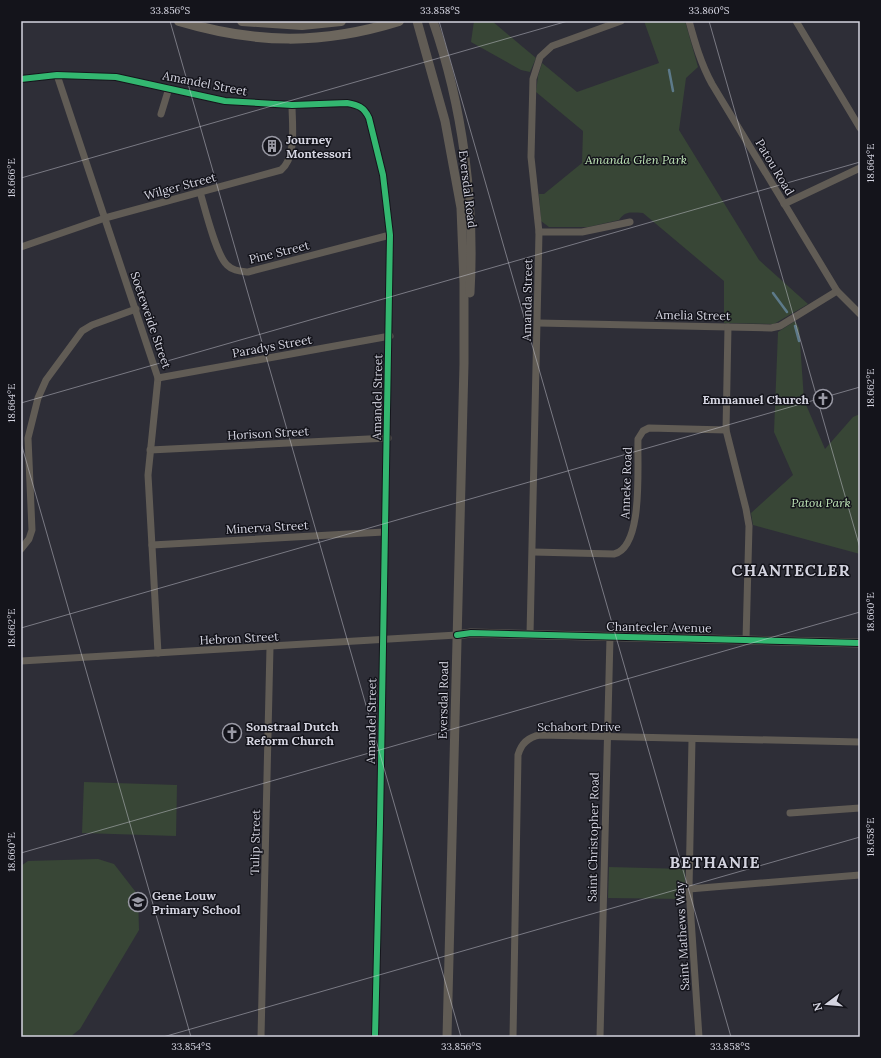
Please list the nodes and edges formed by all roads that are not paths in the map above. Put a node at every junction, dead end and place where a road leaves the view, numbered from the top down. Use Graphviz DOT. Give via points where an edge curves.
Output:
graph roads {
  1 [pos="179,21"];
  2 [pos="242,21"];
  3 [pos="342,21"];
  4 [pos="398,21"];
  5 [pos="417,21"];
  6 [pos="433,21"];
  7 [pos="621,21"];
  8 [pos="689,21"];
  9 [pos="796,21"];
  10 [pos="56,75"];
  11 [pos="21,79"];
  12 [pos="169,88"];
  13 [pos="292,105"];
  14 [pos="161,114"];
  15 [pos="860,128"];
  16 [pos="860,168"];
  17 [pos="200,192"];
  18 [pos="784,204"];
  19 [pos="105,218"];
  20 [pos="630,222"];
  21 [pos="539,232"];
  22 [pos="390,235"];
  23 [pos="21,247"];
  24 [pos="837,291"];
  25 [pos="136,309"];
  26 [pos="860,314"];
  27 [pos="538,323"];
  28 [pos="728,327"];
  29 [pos="390,336"];
  30 [pos="464,364"];
  31 [pos="158,378"];
  32 [pos="726,430"];
  33 [pos="388,438"];
  34 [pos="150,450"];
  35 [pos="384,532"];
  36 [pos="152,545"];
  37 [pos="21,549"];
  38 [pos="532,552"];
  39 [pos="457,635"];
  40 [pos="530,635"];
  41 [pos="610,637"];
  42 [pos="746,640"];
  43 [pos="383,641"];
  44 [pos="860,643"];
  45 [pos="270,647"];
  46 [pos="158,653"];
  47 [pos="21,661"];
  48 [pos="606,737"];
  49 [pos="692,738"];
  50 [pos="860,742"];
  51 [pos="860,808"];
  52 [pos="790,813"];
  53 [pos="860,875"];
  54 [pos="689,888"];
  55 [pos="261,1037"];
  56 [pos="375,1037"];
  57 [pos="447,1037"];
  58 [pos="512,1037"];
  59 [pos="600,1037"];
  60 [pos="699,1037"];
  1 -- 4 [label="main road" via="232,34 283,40 338,36"];
  2 -- 3 [label="main road" via="302,25"];
  5 -- 30 [label="street, Eversdal Road" via="446,121 461,208"];
  6 -- 30 [label="street, Eversdal Road" via="451,86 467,176 470,270"];
  7 -- 21 [label="street, Amanda Street" via="552,46 540,57 532,92 531,157"];
  8 -- 18 [label="street, Patou Road" via="704,69"];
  9 -- 15 [label="street"];
  10 -- 11 [label="street, Amandel Street"];
  10 -- 12 [label="street, Amandel Street" via="116,78"];
  10 -- 19 [label="street, Soeteweide Street"];
  12 -- 13 [label="street, Amandel Street" via="225,101"];
  12 -- 14 [label="street, Amandel Street"];
  13 -- 17 [label="street, Wilger Street" via="291,152 284,167 276,172"];
  13 -- 22 [label="street, Amandel Street" via="347,103 358,105 365,111 376,142 383,175"];
  16 -- 18 [label="street"];
  17 -- 19 [label="street, Wilger Street"];
  17 -- 22 [label="street, Pine Street" via="220,254 228,267 237,271 248,272"];
  18 -- 24 [label="street, Patou Road"];
  19 -- 23 [label="street, Wilger Street"];
  19 -- 25 [label="street, Soeteweide Street"];
  20 -- 21 [label="street" via="582,232"];
  21 -- 27 [label="street, Amanda Street"];
  22 -- 29 [label="street, Amandel Street"];
  24 -- 26 [label="street, Patou Road"];
  24 -- 28 [label="street, Amelia Street" via="777,327"];
  25 -- 31 [label="street, Soeteweide Street"];
  25 -- 37 [label="street" via="92,324 82,331 46,380 38,398 28,438 32,530 30,539"];
  27 -- 28 [label="street, Amelia Street"];
  27 -- 38 [label="street, Amanda Street"];
  28 -- 32 [label="street"];
  29 -- 31 [label="street, Paradys Street"];
  29 -- 33 [label="street, Amandel Street"];
  30 -- 39 [label="street, Eversdal Road"];
  31 -- 34 [label="street, Soeteweide Street"];
  32 -- 38 [label="street, Anneke Road" via="649,428 641,433 638,439 635,525 623,550 614,554"];
  32 -- 42 [label="street" via="749,526"];
  33 -- 34 [label="street, Horison Street"];
  33 -- 35 [label="street, Amandel Street"];
  34 -- 36 [label="street, Soeteweide Street" via="148,475"];
  35 -- 36 [label="street, Minerva Street"];
  35 -- 43 [label="street, Amandel Street"];
  36 -- 46 [label="street, Soeteweide Street"];
  38 -- 40 [label="street, Amanda Street"];
  39 -- 40 [label="street, Chantecler Avenue"];
  39 -- 43 [label="street, Hebron Street"];
  39 -- 57 [label="street, Eversdal Road"];
  40 -- 41 [label="street, Chantecler Avenue"];
  41 -- 42 [label="street, Chantecler Avenue"];
  41 -- 48 [label="street, Saint Christopher Road"];
  42 -- 44 [label="street, Chantecler Avenue"];
  43 -- 45 [label="street, Hebron Street"];
  43 -- 56 [label="street, Amandel Street"];
  45 -- 46 [label="street, Hebron Street"];
  45 -- 55 [label="street, Tulip Street"];
  46 -- 47 [label="street, Hebron Street"];
  48 -- 49 [label="street, Schabort Drive"];
  48 -- 58 [label="street, Schabort Drive" via="540,735 527,741 519,751"];
  48 -- 59 [label="street, Saint Christopher Road"];
  49 -- 50 [label="street, Schabort Drive"];
  49 -- 54 [label="street, Saint Mathews Way"];
  51 -- 52 [label="street"];
  53 -- 54 [label="street"];
  54 -- 60 [label="street, Saint Mathews Way"];
}
